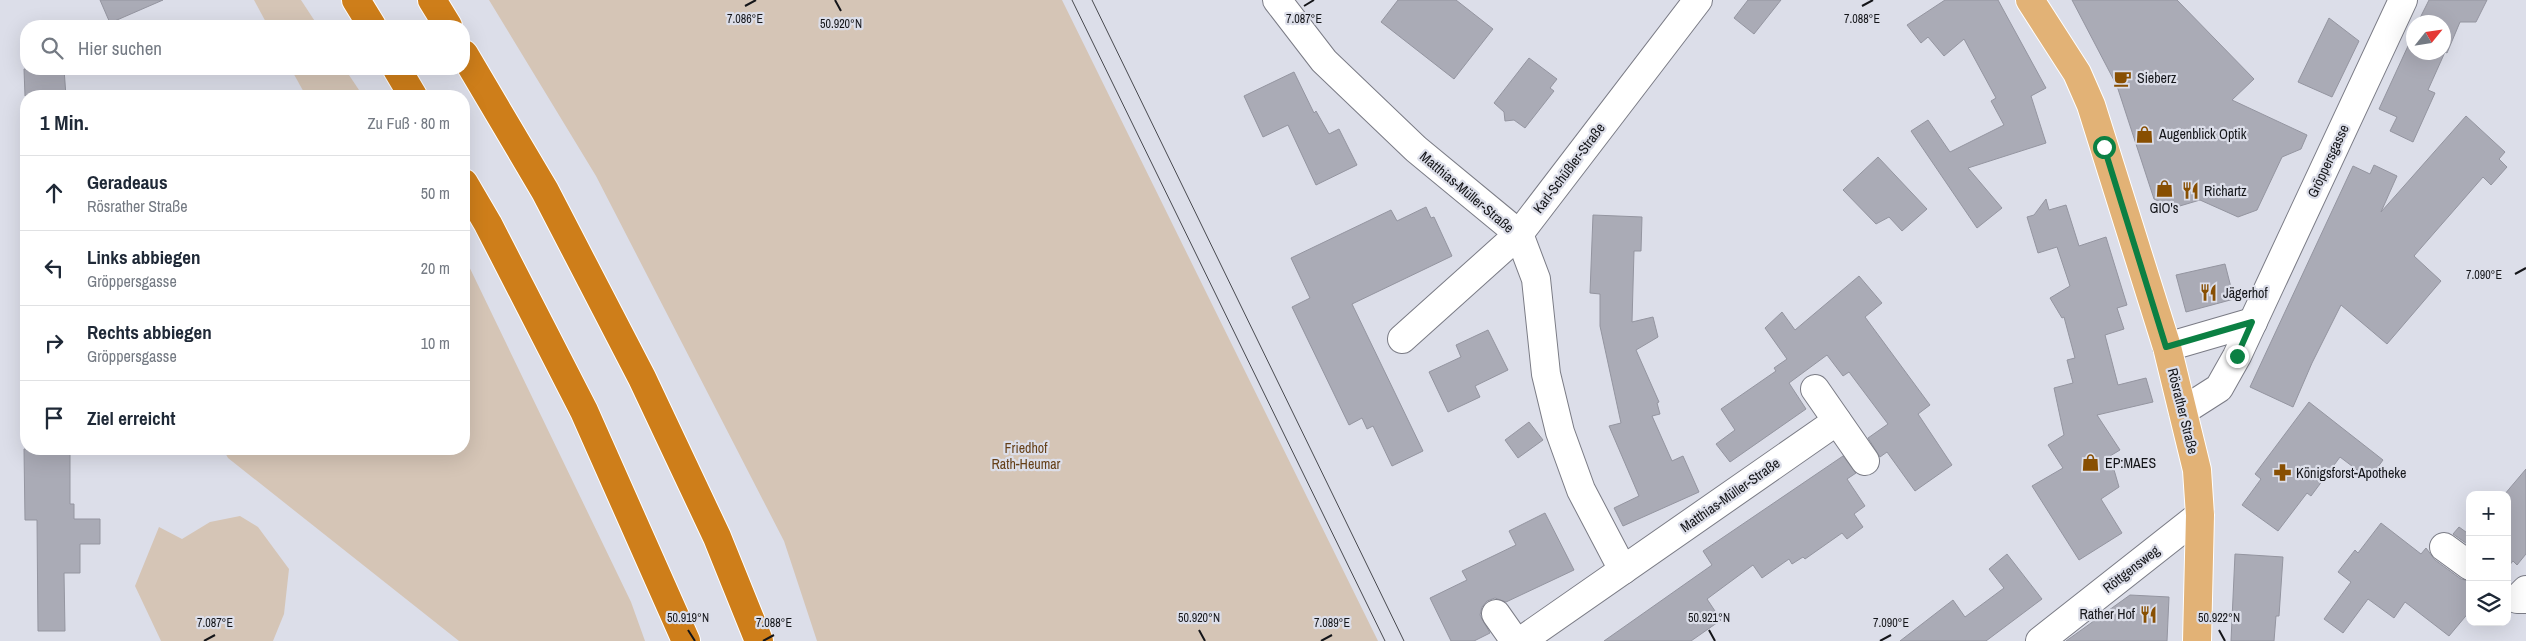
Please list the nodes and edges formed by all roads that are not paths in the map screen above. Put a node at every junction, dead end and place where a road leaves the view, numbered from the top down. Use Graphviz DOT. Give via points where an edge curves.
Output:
graph roads {
  1 [pos="356,0"];
  2 [pos="432,0"];
  3 [pos="1277,0"];
  4 [pos="1698,0"];
  5 [pos="2030,0"];
  6 [pos="2403,0"];
  7 [pos="368,20"];
  8 [pos="444,20"];
  9 [pos="470,64"];
  10 [pos="401,75"];
  11 [pos="409,90"];
  12 [pos="470,193"];
  13 [pos="1518,234"];
  14 [pos="2252,322"];
  15 [pos="1402,339"];
  16 [pos="2166,347"];
  17 [pos="1815,389"];
  18 [pos="2183,411"];
  19 [pos="1837,421"];
  20 [pos="1865,461"];
  21 [pos="2200,515"];
  22 [pos="2444,548"];
  23 [pos="2466,563"];
  24 [pos="1623,570"];
  25 [pos="1496,614"];
  26 [pos="686,641"];
  27 [pos="759,641"];
  28 [pos="1515,641"];
  29 [pos="1521,641"];
  30 [pos="2040,641"];
  31 [pos="2197,641"];
  1 -- 7 [label="highway"];
  2 -- 8 [label="highway"];
  3 -- 13 [label="street, Matthias-Müller-Straße" via="1338,75 1416,149"];
  4 -- 13 [label="street, Karl-Schüßler-Straße"];
  5 -- 16 [label="main road, Rösrather Straße" via="2077,73 2091,105"];
  6 -- 14 [label="street, Gröppersgasse"];
  9 -- 27 [label="highway" via="545,191 637,369 717,537"];
  10 -- 11 [label="highway"];
  12 -- 26 [label="highway" via="584,411"];
  13 -- 15 [label="street, Karl-Schüßler-Straße"];
  13 -- 24 [label="street, Matthias-Müller-Straße" via="1536,279 1546,374 1560,432 1581,490"];
  14 -- 16 [label="street"];
  14 -- 18 [label="street, Gröppersgasse" via="2219,388"];
  16 -- 18 [label="main road, Rösrather Straße"];
  17 -- 19 [label="street"];
  18 -- 21 [label="main road, Rösrather Straße" via="2197,470"];
  19 -- 20 [label="street"];
  19 -- 24 [label="street, Matthias-Müller-Straße"];
  21 -- 30 [label="street, Röttgensweg"];
  21 -- 31 [label="main road, Rösrather Straße"];
  22 -- 23 [label="street"];
  24 -- 29 [label="street, Matthias-Müller-Straße"];
  25 -- 28 [label="street"];
}
